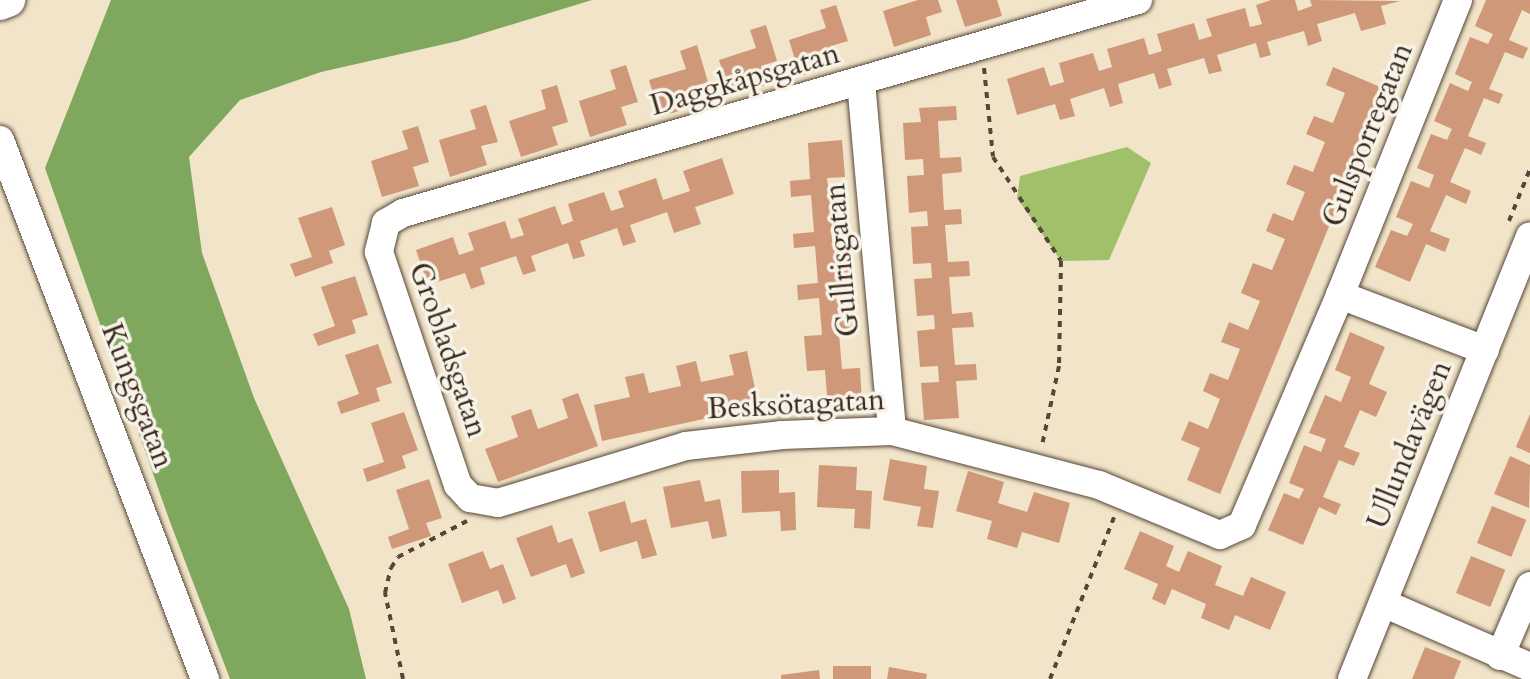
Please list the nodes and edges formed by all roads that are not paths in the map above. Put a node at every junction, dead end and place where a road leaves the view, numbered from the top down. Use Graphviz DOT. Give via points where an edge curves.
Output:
graph roads {
  1 [pos="8,0"];
  2 [pos="1138,0"];
  3 [pos="1458,0"];
  4 [pos="0,3"];
  5 [pos="861,82"];
  6 [pos="0,140"];
  7 [pos="380,236"];
  8 [pos="1530,236"];
  9 [pos="1340,295"];
  10 [pos="1485,350"];
  11 [pos="892,431"];
  12 [pos="483,502"];
  13 [pos="1232,532"];
  14 [pos="1530,586"];
  15 [pos="1383,603"];
  16 [pos="1500,656"];
  17 [pos="1530,667"];
  18 [pos="205,679"];
  19 [pos="1352,679"];
  1 -- 4 [label="main road"];
  2 -- 5 [label="street, Daggkåpsgatan"];
  3 -- 9 [label="street, Gulsporregatan"];
  5 -- 7 [label="street, Daggkåpsgatan" via="403,213 386,223"];
  5 -- 11 [label="street, Gullrisgatan"];
  6 -- 18 [label="street, Kungsgatan"];
  7 -- 12 [label="street, Grobladsgatan" via="379,252 458,485 470,498"];
  8 -- 10 [label="street, Ullundavägen"];
  9 -- 10 [label="street"];
  9 -- 13 [label="street, Gulsporregatan" via="1242,525"];
  10 -- 15 [label="street, Ullundavägen"];
  11 -- 12 [label="street, Besksötagatan" via="686,446 498,503"];
  11 -- 13 [label="street, Besksötagatan" via="1037,467 1220,535"];
  14 -- 16 [label="street"];
  15 -- 16 [label="street"];
  15 -- 19 [label="street, Ullundavägen"];
  16 -- 17 [label="street"];
}
